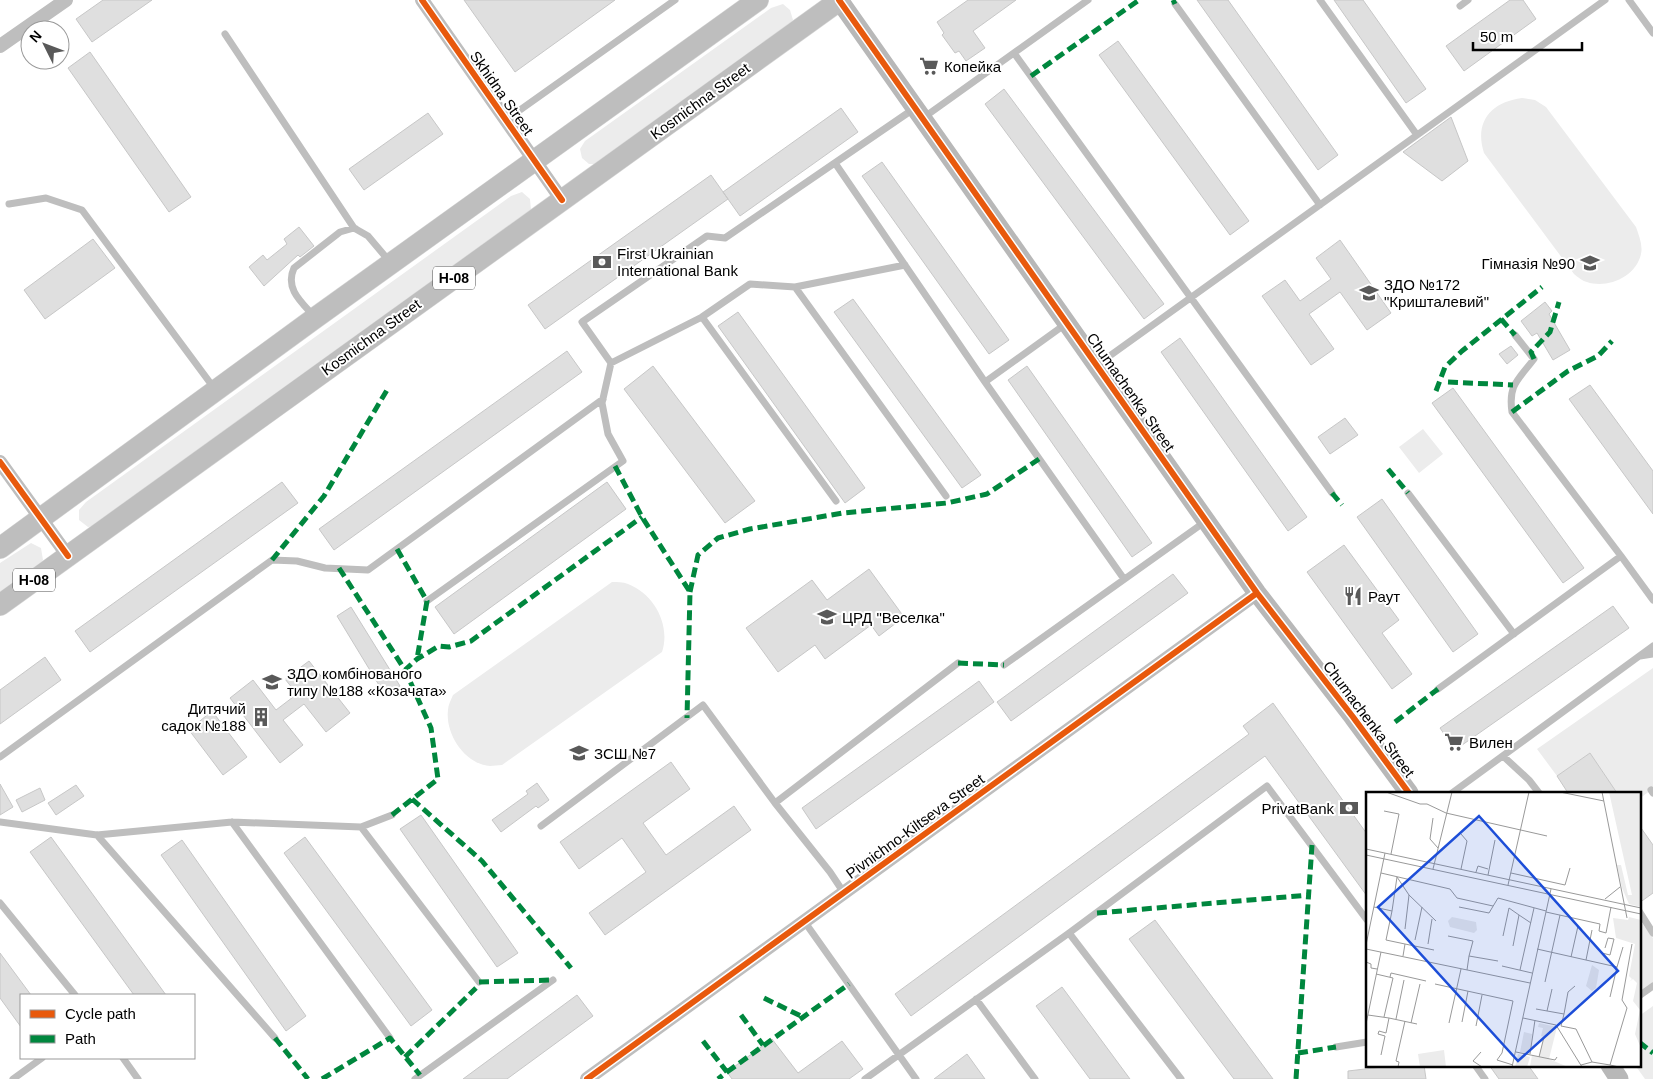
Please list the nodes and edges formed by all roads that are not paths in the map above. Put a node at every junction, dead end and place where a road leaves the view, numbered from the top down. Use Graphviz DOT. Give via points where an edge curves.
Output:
graph roads {
  1 [pos="66,0"];
  2 [pos="422,0"];
  3 [pos="675,0"];
  4 [pos="758,0"];
  5 [pos="840,0"];
  6 [pos="1088,0"];
  7 [pos="1320,0"];
  8 [pos="1468,0"];
  9 [pos="1605,0"];
  10 [pos="1629,0"];
  11 [pos="1176,4"];
  12 [pos="1460,6"];
  13 [pos="1653,33"];
  14 [pos="225,34"];
  15 [pos="0,46"];
  16 [pos="1014,53"];
  17 [pos="919,113"];
  18 [pos="506,120"];
  19 [pos="1417,135"];
  20 [pos="535,161"];
  21 [pos="835,163"];
  22 [pos="562,200"];
  23 [pos="9,204"];
  24 [pos="1320,205"];
  25 [pos="354,228"];
  26 [pos="392,264"];
  27 [pos="905,265"];
  28 [pos="795,287"];
  29 [pos="1191,297"];
  30 [pos="702,317"];
  31 [pos="315,318"];
  32 [pos="1067,323"];
  33 [pos="1515,335"];
  34 [pos="611,364"];
  35 [pos="1096,365"];
  36 [pos="985,382"];
  37 [pos="215,390"];
  38 [pos="603,399"];
  39 [pos="0,462"];
  40 [pos="1332,493"];
  41 [pos="1408,493"];
  42 [pos="946,496"];
  43 [pos="836,501"];
  44 [pos="41,519"];
  45 [pos="1206,521"];
  46 [pos="0,548"];
  47 [pos="68,556"];
  48 [pos="1621,556"];
  49 [pos="1124,580"];
  50 [pos="1257,593"];
  51 [pos="427,600"];
  52 [pos="1653,600"];
  53 [pos="0,605"];
  54 [pos="1514,634"];
  55 [pos="1653,646"];
  56 [pos="1653,654"];
  57 [pos="1640,656"];
  58 [pos="958,663"];
  59 [pos="1004,665"];
  60 [pos="1438,689"];
  61 [pos="1503,756"];
  62 [pos="0,757"];
  63 [pos="1408,792"];
  64 [pos="1453,792"];
  65 [pos="1538,792"];
  66 [pos="775,803"];
  67 [pos="392,814"];
  68 [pos="0,822"];
  69 [pos="232,822"];
  70 [pos="541,826"];
  71 [pos="361,827"];
  72 [pos="97,835"];
  73 [pos="844,893"];
  74 [pos="0,904"];
  75 [pos="1640,913"];
  76 [pos="1366,919"];
  77 [pos="804,921"];
  78 [pos="1069,933"];
  79 [pos="1653,933"];
  80 [pos="553,980"];
  81 [pos="479,982"];
  82 [pos="1653,986"];
  83 [pos="74,994"];
  84 [pos="1640,995"];
  85 [pos="976,999"];
  86 [pos="275,1038"];
  87 [pos="390,1038"];
  88 [pos="1366,1042"];
  89 [pos="1336,1047"];
  90 [pos="899,1054"];
  91 [pos="41,1059"];
  92 [pos="124,1059"];
  93 [pos="1476,1066"];
  94 [pos="1611,1066"];
  95 [pos="13,1079"];
  96 [pos="138,1079"];
  97 [pos="414,1079"];
  98 [pos="587,1079"];
  99 [pos="864,1079"];
  100 [pos="916,1079"];
  101 [pos="1035,1079"];
  102 [pos="1181,1079"];
  103 [pos="1485,1079"];
  104 [pos="1619,1079"];
  1 -- 15 [label="street"];
  2 -- 18 [label="street, Skhidna Street"];
  3 -- 18 [label="lane"];
  4 -- 20 [label="main road"];
  5 -- 17 [label="street, Chumachenka Street"];
  5 -- 22 [label="main road, Kosmichna Street / Н-08"];
  6 -- 16 [label="lane"];
  7 -- 19 [label="lane"];
  8 -- 12 [label="lane"];
  9 -- 19 [label="lane"];
  10 -- 13 [label="lane"];
  11 -- 24 [label="lane"];
  14 -- 25 [label="lane"];
  16 -- 17 [label="lane"];
  16 -- 29 [label="lane"];
  17 -- 21 [label="lane"];
  17 -- 32 [label="street, Chumachenka Street"];
  18 -- 20 [label="street, Skhidna Street"];
  19 -- 24 [label="lane"];
  20 -- 22 [label="street, Skhidna Street"];
  20 -- 26 [label="main road"];
  21 -- 27 [label="lane"];
  21 -- 34 [label="lane" via="725,238 707,236 582,322"];
  22 -- 47 [label="main road, Kosmichna Street / Н-08"];
  23 -- 37 [label="lane" via="46,198 82,210"];
  24 -- 29 [label="lane"];
  25 -- 26 [label="lane" via="368,236"];
  25 -- 31 [label="lane" via="332,237 294,268 290,276 292,290"];
  26 -- 31 [label="main road"];
  27 -- 28 [label="lane"];
  27 -- 36 [label="lane"];
  28 -- 30 [label="lane" via="750,284"];
  28 -- 42 [label="lane"];
  29 -- 35 [label="lane"];
  29 -- 40 [label="lane"];
  30 -- 34 [label="lane"];
  30 -- 43 [label="lane"];
  31 -- 37 [label="main road"];
  32 -- 35 [label="street, Chumachenka Street"];
  32 -- 36 [label="lane"];
  33 -- 48 [label="lane" via="1534,359 1513,385 1510,398 1512,412"];
  34 -- 38 [label="lane"];
  35 -- 45 [label="street, Chumachenka Street"];
  36 -- 49 [label="lane"];
  37 -- 44 [label="main road"];
  38 -- 51 [label="lane" via="608,434 622,461"];
  38 -- 62 [label="lane" via="368,570 272,560"];
  39 -- 44 [label="street"];
  41 -- 54 [label="lane"];
  44 -- 46 [label="main road"];
  44 -- 47 [label="street"];
  45 -- 49 [label="lane"];
  45 -- 50 [label="street, Chumachenka Street"];
  47 -- 53 [label="main road, Kosmichna Street / Н-08"];
  48 -- 52 [label="lane"];
  48 -- 54 [label="lane"];
  49 -- 59 [label="lane"];
  50 -- 63 [label="street, Chumachenka Street"];
  50 -- 73 [label="street, Pivnichno-Kiltseva Street"];
  54 -- 60 [label="lane"];
  55 -- 57 [label="lane"];
  56 -- 57 [label="lane"];
  57 -- 61 [label="lane"];
  58 -- 66 [label="lane"];
  61 -- 64 [label="lane"];
  61 -- 65 [label="lane"];
  66 -- 70 [label="lane" via="703,705"];
  66 -- 73 [label="lane"];
  67 -- 71 [label="lane"];
  68 -- 72 [label="lane"];
  69 -- 71 [label="lane"];
  69 -- 72 [label="lane"];
  69 -- 87 [label="lane"];
  71 -- 81 [label="lane"];
  72 -- 86 [label="lane"];
  73 -- 77 [label="street, Pivnichno-Kiltseva Street"];
  74 -- 83 [label="lane"];
  75 -- 79 [label="lane"];
  76 -- 78 [label="lane" via="1267,786"];
  77 -- 90 [label="lane"];
  77 -- 98 [label="street, Pivnichno-Kiltseva Street"];
  78 -- 85 [label="lane"];
  78 -- 102 [label="lane"];
  80 -- 97 [label="lane"];
  82 -- 84 [label="lane"];
  85 -- 90 [label="lane"];
  85 -- 101 [label="lane"];
  88 -- 89 [label="lane"];
  90 -- 99 [label="lane"];
  90 -- 100 [label="lane"];
  91 -- 95 [label="lane"];
  92 -- 96 [label="lane"];
  93 -- 103 [label="lane"];
  94 -- 104 [label="street"];
}
